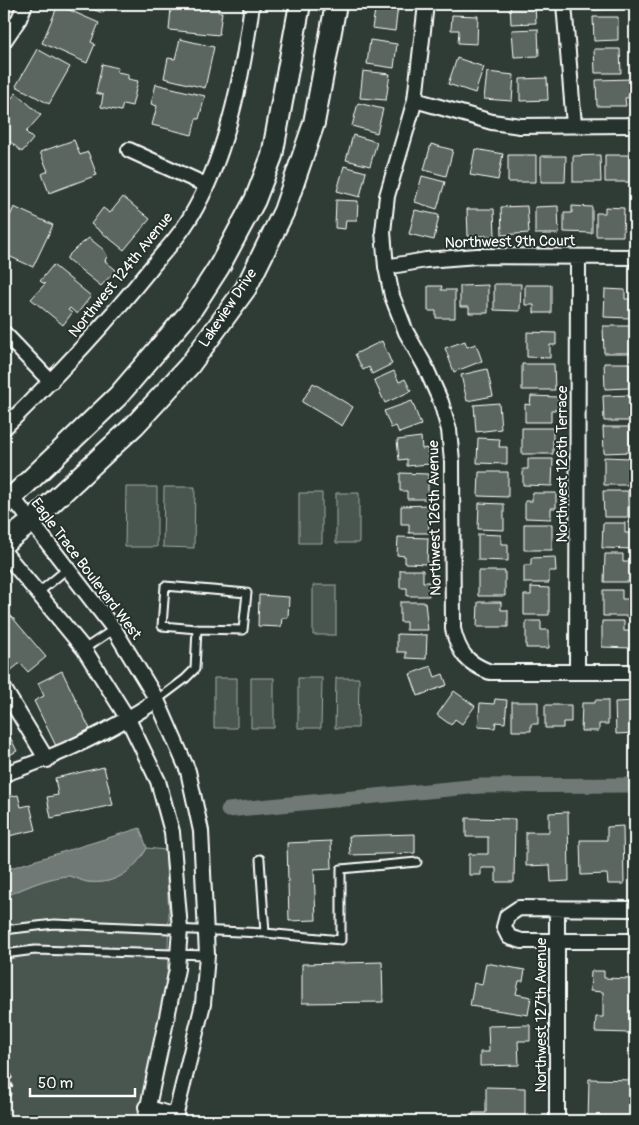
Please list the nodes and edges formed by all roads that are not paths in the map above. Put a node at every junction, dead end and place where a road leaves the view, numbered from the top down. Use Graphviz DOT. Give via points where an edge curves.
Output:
graph roads {
  1 [pos="25,4"];
  2 [pos="252,4"];
  3 [pos="300,4"];
  4 [pos="336,4"];
  5 [pos="426,4"];
  6 [pos="564,4"];
  7 [pos="4,41"];
  8 [pos="415,100"];
  9 [pos="635,123"];
  10 [pos="574,125"];
  11 [pos="129,150"];
  12 [pos="206,185"];
  13 [pos="578,257"];
  14 [pos="635,257"];
  15 [pos="219,267"];
  16 [pos="386,267"];
  17 [pos="246,288"];
  18 [pos="4,332"];
  19 [pos="51,382"];
  20 [pos="4,428"];
  21 [pos="8,502"];
  22 [pos="30,523"];
  23 [pos="4,543"];
  24 [pos="4,552"];
  25 [pos="67,569"];
  26 [pos="38,593"];
  27 [pos="114,629"];
  28 [pos="197,629"];
  29 [pos="84,649"];
  30 [pos="577,672"];
  31 [pos="635,672"];
  32 [pos="4,689"];
  33 [pos="157,700"];
  34 [pos="128,719"];
  35 [pos="47,760"];
  36 [pos="4,774"];
  37 [pos="260,859"];
  38 [pos="417,862"];
  39 [pos="557,908"];
  40 [pos="635,909"];
  41 [pos="180,929"];
  42 [pos="4,930"];
  43 [pos="207,930"];
  44 [pos="265,933"];
  45 [pos="557,940"];
  46 [pos="635,941"];
  47 [pos="4,954"];
  48 [pos="178,954"];
  49 [pos="208,955"];
  50 [pos="146,1107"];
  51 [pos="175,1119"];
  52 [pos="145,1121"];
  53 [pos="557,1121"];
  1 -- 7 [label="street"];
  2 -- 12 [label="street, Northwest 124th Avenue" via="246,50 229,124"];
  3 -- 15 [label="street, Lakeview Drive" via="272,156 255,200"];
  4 -- 17 [label="street, Lakeview Drive" via="314,124 284,211"];
  5 -- 8 [label="street, Northwest 126th Avenue"];
  6 -- 10 [label="street"];
  8 -- 10 [label="street" via="492,122 520,126"];
  8 -- 16 [label="street, Northwest 126th Avenue" via="387,196 383,232"];
  9 -- 10 [label="street"];
  11 -- 12 [label="street"];
  12 -- 19 [label="street, Northwest 124th Avenue" via="184,226 116,311"];
  13 -- 14 [label="street, Northwest 9th Court"];
  13 -- 16 [label="street, Northwest 9th Court" via="477,256"];
  13 -- 30 [label="street, Northwest 126th Terrace"];
  15 -- 17 [label="street"];
  15 -- 21 [label="street, Lakeview Drive" via="190,312 118,396"];
  16 -- 30 [label="street, Northwest 126th Avenue" via="392,296 441,402 449,430 453,629 457,645 476,666 490,672"];
  17 -- 22 [label="street, Lakeview Drive" via="165,394"];
  18 -- 19 [label="street"];
  19 -- 20 [label="street, Northwest 124th Avenue"];
  21 -- 22 [label="street, Eagle Trace Boulevard West"];
  22 -- 23 [label="street, Lakeview Drive"];
  22 -- 25 [label="street, Eagle Trace Boulevard West"];
  24 -- 26 [label="street"];
  25 -- 26 [label="lane"];
  25 -- 27 [label="street, Eagle Trace Boulevard West"];
  26 -- 29 [label="street"];
  27 -- 29 [label="lane"];
  27 -- 33 [label="street, Eagle Trace Boulevard West"];
  28 -- 28 [label="lane" via="162,626 165,586 247,593 243,630"];
  28 -- 33 [label="lane" via="195,669"];
  29 -- 34 [label="street"];
  30 -- 31 [label="street"];
  32 -- 35 [label="street"];
  33 -- 34 [label="street"];
  33 -- 43 [label="street, Eagle Trace Boulevard West" via="188,771 200,831"];
  34 -- 35 [label="street"];
  34 -- 41 [label="street" via="158,781 172,832"];
  35 -- 36 [label="street"];
  37 -- 44 [label="lane"];
  38 -- 44 [label="lane" via="341,868 340,940"];
  39 -- 40 [label="street"];
  39 -- 45 [label="street, Northwest 127th Avenue"];
  39 -- 45 [label="street" via="519,908 508,916 504,927 509,937"];
  41 -- 42 [label="lane" via="54,924"];
  41 -- 43 [label="lane"];
  41 -- 48 [label="street"];
  43 -- 44 [label="lane"];
  43 -- 49 [label="street, Eagle Trace Boulevard West"];
  45 -- 46 [label="street"];
  45 -- 53 [label="street, Northwest 127th Avenue"];
  47 -- 48 [label="lane" via="36,950"];
  48 -- 49 [label="lane"];
  48 -- 50 [label="street" via="168,1021"];
  49 -- 51 [label="street, Eagle Trace Boulevard West" via="203,1004"];
  50 -- 51 [label="street"];
  50 -- 52 [label="street"];
}
